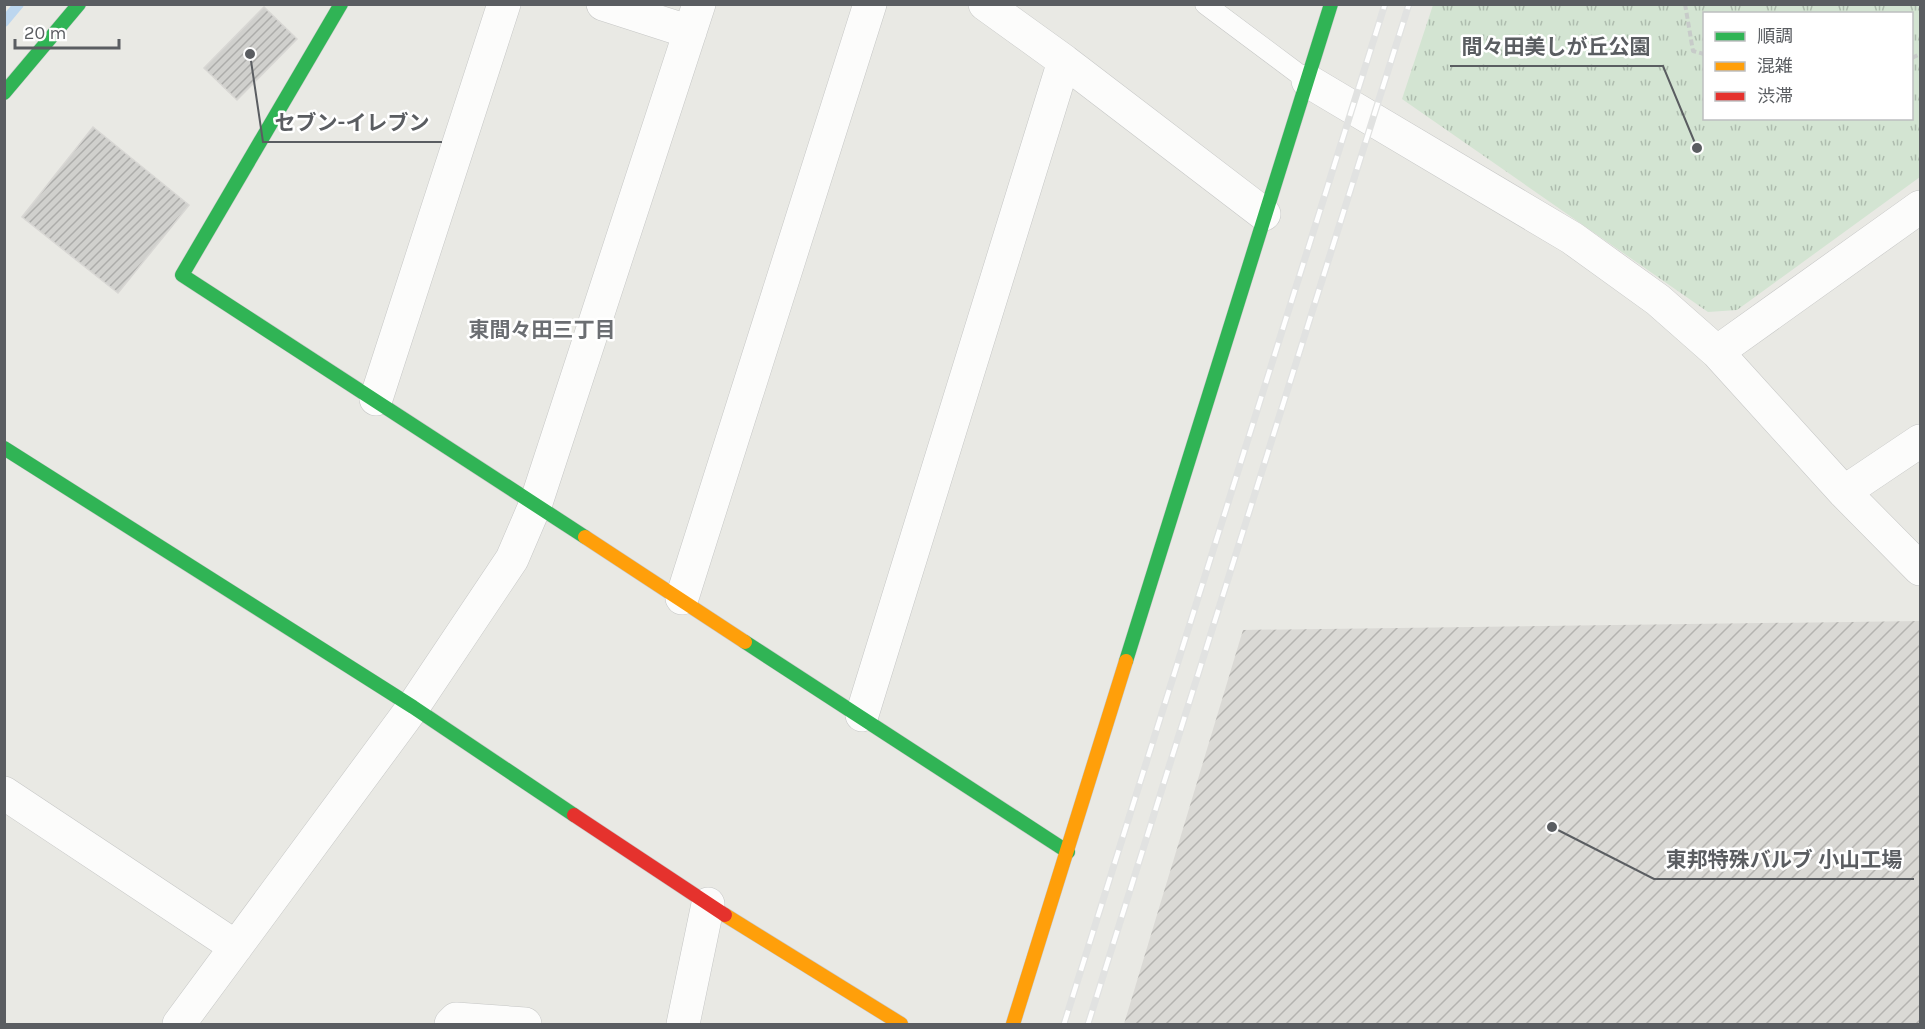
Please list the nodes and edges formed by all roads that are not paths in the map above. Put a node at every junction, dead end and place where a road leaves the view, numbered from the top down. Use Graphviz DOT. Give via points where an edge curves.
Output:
graph roads {
  1 [pos="79,4"];
  2 [pos="341,4"];
  3 [pos="504,4"];
  4 [pos="603,4"];
  5 [pos="870,4"];
  6 [pos="985,4"];
  7 [pos="1205,4"];
  8 [pos="1331,4"];
  9 [pos="695,18"];
  10 [pos="1064,61"];
  11 [pos="1308,81"];
  12 [pos="4,93"];
  13 [pos="1920,207"];
  14 [pos="1264,214"];
  15 [pos="1717,352"];
  16 [pos="375,399"];
  17 [pos="1920,441"];
  18 [pos="4,448"];
  19 [pos="1844,492"];
  20 [pos="536,503"];
  21 [pos="1920,569"];
  22 [pos="682,598"];
  23 [pos="413,707"];
  24 [pos="862,716"];
  25 [pos="4,793"];
  26 [pos="1068,852"];
  27 [pos="708,904"];
  28 [pos="236,947"];
  29 [pos="179,1024"];
  30 [pos="452,1024"];
  31 [pos="525,1024"];
  32 [pos="683,1024"];
  33 [pos="901,1024"];
  34 [pos="1013,1024"];
  1 -- 12 [label="street"];
  2 -- 16 [label="street" via="182,275"];
  3 -- 16 [label="street"];
  4 -- 9 [label="street"];
  5 -- 22 [label="street"];
  6 -- 10 [label="street"];
  7 -- 11 [label="lane"];
  8 -- 11 [label="street"];
  9 -- 20 [label="street"];
  10 -- 14 [label="street"];
  10 -- 24 [label="street"];
  11 -- 14 [label="street"];
  11 -- 15 [label="street" via="1572,238 1658,300"];
  13 -- 15 [label="street"];
  14 -- 26 [label="street"];
  15 -- 19 [label="street"];
  16 -- 20 [label="street"];
  17 -- 19 [label="street"];
  18 -- 23 [label="street"];
  19 -- 21 [label="street"];
  20 -- 22 [label="street"];
  20 -- 23 [label="street" via="512,559"];
  22 -- 24 [label="street"];
  23 -- 27 [label="street"];
  23 -- 28 [label="street"];
  24 -- 26 [label="street"];
  25 -- 28 [label="street"];
  26 -- 34 [label="street"];
  27 -- 32 [label="street"];
  27 -- 33 [label="street"];
  28 -- 29 [label="street"];
  30 -- 31 [label="street" via="456,1019"];
}
